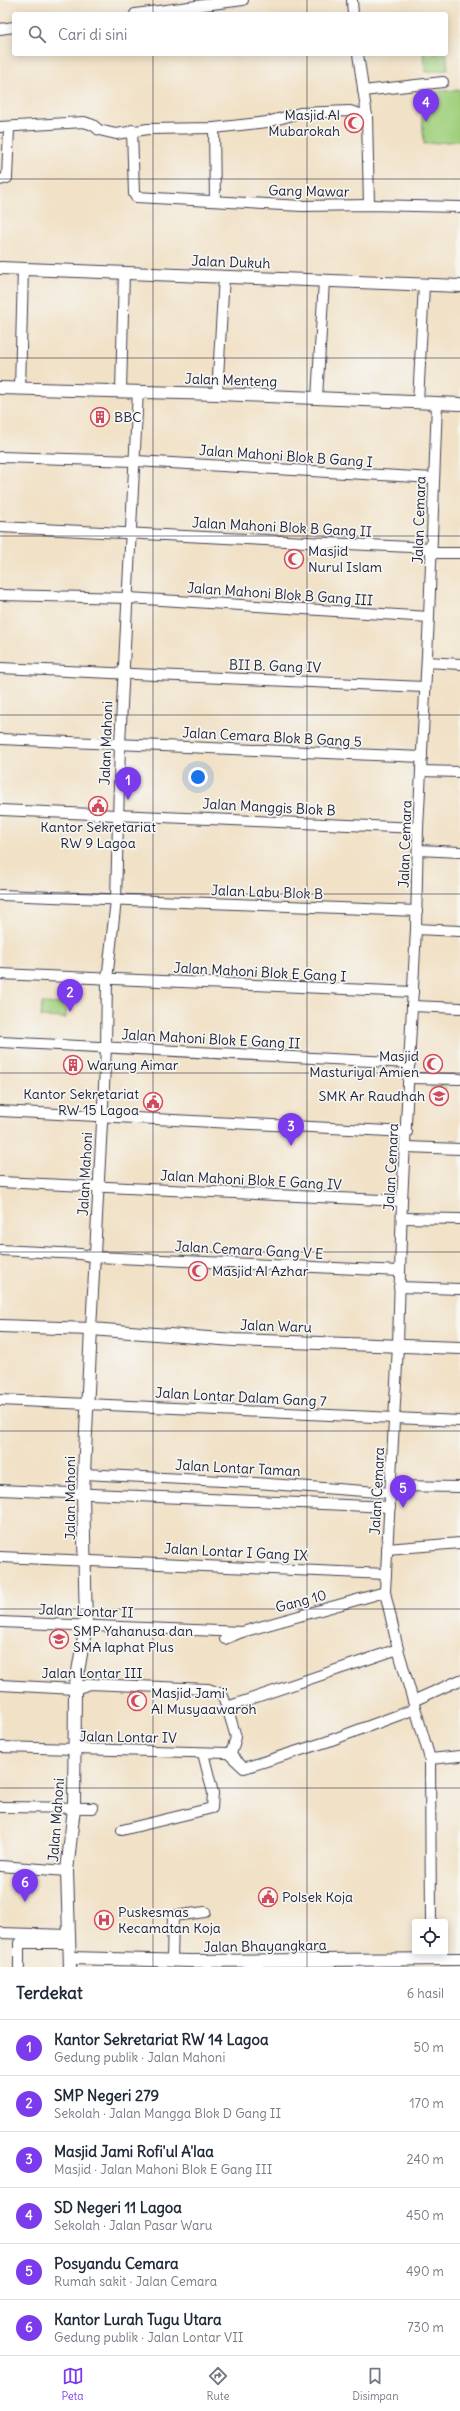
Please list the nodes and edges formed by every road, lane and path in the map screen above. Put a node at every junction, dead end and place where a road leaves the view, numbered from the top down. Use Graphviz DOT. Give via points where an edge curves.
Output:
graph roads {
  1 [pos="243,0"];
  2 [pos="352,0"];
  3 [pos="150,12"];
  4 [pos="353,12"];
  5 [pos="12,27"];
  6 [pos="0,29"];
  7 [pos="358,56"];
  8 [pos="443,82"];
  9 [pos="364,92"];
  10 [pos="367,116"];
  11 [pos="4,128"];
  12 [pos="214,128"];
  13 [pos="132,130"];
  14 [pos="0,180"];
  15 [pos="215,201"];
  16 [pos="369,205"];
  17 [pos="460,207"];
  18 [pos="0,268"];
  19 [pos="23,269"];
  20 [pos="124,272"];
  21 [pos="224,276"];
  22 [pos="324,281"];
  23 [pos="424,285"];
  24 [pos="460,286"];
  25 [pos="0,388"];
  26 [pos="20,389"];
  27 [pos="121,391"];
  28 [pos="138,391"];
  29 [pos="217,394"];
  30 [pos="316,398"];
  31 [pos="418,402"];
  32 [pos="437,403"];
  33 [pos="460,404"];
  34 [pos="0,457"];
  35 [pos="136,461"];
  36 [pos="434,478"];
  37 [pos="0,527"];
  38 [pos="132,532"];
  39 [pos="431,551"];
  40 [pos="460,553"];
  41 [pos="0,595"];
  42 [pos="129,598"];
  43 [pos="429,617"];
  44 [pos="427,662"];
  45 [pos="460,664"];
  46 [pos="0,668"];
  47 [pos="124,674"];
  48 [pos="424,687"];
  49 [pos="0,739"];
  50 [pos="120,744"];
  51 [pos="422,757"];
  52 [pos="422,772"];
  53 [pos="460,772"];
  54 [pos="0,810"];
  55 [pos="118,814"];
  56 [pos="418,828"];
  57 [pos="418,850"];
  58 [pos="460,852"];
  59 [pos="0,895"];
  60 [pos="116,900"];
  61 [pos="417,911"];
  62 [pos="416,929"];
  63 [pos="460,931"];
  64 [pos="0,974"];
  65 [pos="107,980"];
  66 [pos="412,992"];
  67 [pos="415,1006"];
  68 [pos="460,1008"];
  69 [pos="0,1042"];
  70 [pos="106,1048"];
  71 [pos="410,1063"];
  72 [pos="409,1078"];
  73 [pos="460,1079"];
  74 [pos="0,1111"];
  75 [pos="103,1116"];
  76 [pos="407,1132"];
  77 [pos="411,1147"];
  78 [pos="460,1149"];
  79 [pos="0,1182"];
  80 [pos="100,1187"];
  81 [pos="402,1201"];
  82 [pos="402,1218"];
  83 [pos="460,1219"];
  84 [pos="0,1250"];
  85 [pos="96,1257"];
  86 [pos="400,1272"];
  87 [pos="400,1287"];
  88 [pos="460,1289"];
  89 [pos="0,1326"];
  90 [pos="91,1329"];
  91 [pos="398,1345"];
  92 [pos="460,1348"];
  93 [pos="0,1400"];
  94 [pos="87,1404"];
  95 [pos="394,1418"];
  96 [pos="460,1421"];
  97 [pos="84,1474"];
  98 [pos="460,1487"];
  99 [pos="0,1490"];
  100 [pos="391,1490"];
  101 [pos="83,1493"];
  102 [pos="390,1507"];
  103 [pos="460,1543"];
  104 [pos="387,1549"];
  105 [pos="0,1557"];
  106 [pos="85,1559"];
  107 [pos="386,1574"];
  108 [pos="385,1592"];
  109 [pos="0,1622"];
  110 [pos="86,1625"];
  111 [pos="242,1632"];
  112 [pos="225,1639"];
  113 [pos="398,1649"];
  114 [pos="460,1680"];
  115 [pos="0,1685"];
  116 [pos="75,1689"];
  117 [pos="414,1705"];
  118 [pos="227,1708"];
  119 [pos="0,1747"];
  120 [pos="75,1749"];
  121 [pos="203,1753"];
  122 [pos="231,1754"];
  123 [pos="460,1756"];
  124 [pos="430,1759"];
  125 [pos="0,1807"];
  126 [pos="74,1808"];
  127 [pos="93,1808"];
  128 [pos="122,1830"];
  129 [pos="0,1866"];
  130 [pos="67,1871"];
  131 [pos="205,1912"];
  132 [pos="431,1919"];
  133 [pos="0,1933"];
  134 [pos="70,1939"];
  135 [pos="431,1956"];
  136 [pos="460,1959"];
  137 [pos="172,1961"];
  138 [pos="70,1962"];
  139 [pos="389,1963"];
  140 [pos="243,1964"];
  141 [pos="19,1967"];
  1 -- 3 [label="street"];
  2 -- 4 [label="street"];
  5 -- 6 [label="street"];
  7 -- 9 [label="street"];
  8 -- 9 [label="street"];
  9 -- 10 [label="street"];
  10 -- 12 [label="street" via="350,111 300,113 267,122"];
  10 -- 16 [label="street"];
  11 -- 13 [label="street" via="84,122 109,133"];
  11 -- 14 [label="street" via="7,178"];
  12 -- 13 [label="street"];
  12 -- 15 [label="street"];
  13 -- 15 [label="street, Gang Mawar" via="135,196"];
  15 -- 16 [label="street, Gang Mawar" via="302,206"];
  16 -- 17 [label="street, Gang Mawar"];
  18 -- 19 [label="street, Jalan Dukuh"];
  19 -- 20 [label="street, Jalan Dukuh"];
  19 -- 26 [label="street"];
  20 -- 21 [label="street, Jalan Dukuh"];
  20 -- 27 [label="street"];
  21 -- 22 [label="street, Jalan Dukuh"];
  21 -- 29 [label="street"];
  22 -- 23 [label="street, Jalan Dukuh"];
  22 -- 30 [label="street"];
  23 -- 24 [label="street, Jalan Dukuh"];
  23 -- 31 [label="street"];
  25 -- 26 [label="street, Jalan Menteng"];
  26 -- 27 [label="street, Jalan Menteng"];
  27 -- 28 [label="street, Jalan Menteng"];
  28 -- 29 [label="street, Jalan Menteng"];
  28 -- 35 [label="street, Jalan Mahoni"];
  29 -- 30 [label="street, Jalan Menteng"];
  30 -- 31 [label="street, Jalan Menteng"];
  31 -- 32 [label="street, Jalan Menteng"];
  32 -- 33 [label="street, Jalan Menteng"];
  32 -- 36 [label="street, Jalan Cemara"];
  34 -- 35 [label="street, Jalan Mahoni Blok B Gang I"];
  35 -- 36 [label="street, Jalan Mahoni Blok B Gang I"];
  35 -- 38 [label="street, Jalan Mahoni"];
  36 -- 39 [label="street, Jalan Cemara"];
  37 -- 38 [label="street, Jalan Mahoni Blok B Gang II"];
  38 -- 39 [label="street, Jalan Mahoni Blok B Gang II"];
  38 -- 42 [label="street, Jalan Mahoni"];
  39 -- 40 [label="street, Jalan Mahoni Blok B Gang II"];
  39 -- 43 [label="street, Jalan Cemara"];
  41 -- 42 [label="street, Jalan Mahoni Blok B Gang III"];
  42 -- 43 [label="street, Jalan Mahoni Blok B Gang III"];
  42 -- 47 [label="street, Jalan Mahoni"];
  43 -- 44 [label="street, Jalan Cemara"];
  44 -- 45 [label="street"];
  44 -- 48 [label="street, Jalan Cemara"];
  46 -- 47 [label="street, BII B. Gang IV"];
  47 -- 48 [label="street, BII B. Gang IV"];
  47 -- 50 [label="street, Jalan Mahoni"];
  48 -- 51 [label="street, Jalan Cemara"];
  49 -- 50 [label="street, Jalan Cemara Blok B Gang 5"];
  50 -- 51 [label="street, Jalan Cemara Blok B Gang 5"];
  50 -- 55 [label="street, Jalan Mahoni"];
  51 -- 52 [label="street, Jalan Cemara"];
  52 -- 53 [label="street"];
  52 -- 56 [label="street, Jalan Cemara"];
  54 -- 55 [label="street, Jalan Manggis Blok B"];
  55 -- 56 [label="street, Jalan Manggis Blok B"];
  55 -- 60 [label="street, Jalan Mahoni"];
  56 -- 57 [label="street, Jalan Cemara"];
  57 -- 58 [label="street"];
  57 -- 61 [label="street, Jalan Cemara"];
  59 -- 60 [label="street, Jalan Labu Blok B"];
  60 -- 61 [label="street, Jalan Labu Blok B"];
  60 -- 65 [label="street, Jalan Mahoni"];
  61 -- 62 [label="street, Jalan Cemara"];
  62 -- 63 [label="street"];
  62 -- 66 [label="street, Jalan Cemara"];
  64 -- 65 [label="street, Jalan Mahoni Blok E Gang I"];
  65 -- 66 [label="street, Jalan Mahoni Blok E Gang I"];
  65 -- 70 [label="street, Jalan Mahoni"];
  66 -- 67 [label="street, Jalan Cemara"];
  67 -- 68 [label="street"];
  67 -- 71 [label="street, Jalan Cemara"];
  69 -- 70 [label="street, Jalan Mahoni Blok E Gang II"];
  70 -- 71 [label="street, Jalan Mahoni Blok E Gang II"];
  70 -- 75 [label="street, Jalan Mahoni"];
  71 -- 72 [label="street, Jalan Cemara"];
  72 -- 73 [label="street"];
  72 -- 76 [label="street, Jalan Cemara"];
  74 -- 75 [label="street"];
  75 -- 76 [label="street"];
  75 -- 80 [label="street, Jalan Mahoni"];
  76 -- 77 [label="street, Jalan Cemara"];
  77 -- 78 [label="street"];
  77 -- 81 [label="street, Jalan Cemara"];
  79 -- 80 [label="street, Jalan Mahoni Blok E Gang IV"];
  80 -- 81 [label="street, Jalan Mahoni Blok E Gang IV"];
  80 -- 85 [label="street, Jalan Mahoni"];
  81 -- 82 [label="street, Jalan Cemara"];
  82 -- 83 [label="street"];
  82 -- 86 [label="street, Jalan Cemara"];
  84 -- 85 [label="street, Jalan Cemara Gang V E"];
  85 -- 86 [label="street, Jalan Cemara Gang V E"];
  85 -- 90 [label="street, Jalan Mahoni"];
  86 -- 87 [label="street, Jalan Cemara"];
  87 -- 88 [label="street"];
  87 -- 91 [label="street, Jalan Cemara"];
  89 -- 90 [label="street, Jalan Waru"];
  90 -- 91 [label="street, Jalan Waru" via="234,1340"];
  90 -- 94 [label="street, Jalan Mahoni"];
  91 -- 92 [label="street, Jalan Waru"];
  91 -- 95 [label="street, Jalan Cemara"];
  93 -- 94 [label="street, Jalan Lontar Dalam Gang 7"];
  94 -- 95 [label="street, Jalan Lontar Dalam Gang 7"];
  94 -- 97 [label="street, Jalan Mahoni"];
  95 -- 96 [label="street, Jalan Lontar Dalam Gang 7"];
  95 -- 100 [label="street, Jalan Cemara"];
  97 -- 100 [label="street, Jalan Lontar Taman"];
  97 -- 101 [label="street, Jalan Mahoni"];
  98 -- 100 [label="street, Jalan Lontar Taman"];
  99 -- 101 [label="street"];
  100 -- 102 [label="street, Jalan Cemara"];
  101 -- 102 [label="street"];
  101 -- 106 [label="street, Jalan Mahoni"];
  102 -- 104 [label="street, Jalan Cemara"];
  103 -- 104 [label="street"];
  104 -- 107 [label="street, Jalan Cemara"];
  105 -- 106 [label="street, Jalan Lontar I Gang IX"];
  106 -- 107 [label="street, Jalan Lontar I Gang IX"];
  106 -- 110 [label="street, Jalan Mahoni"];
  107 -- 108 [label="street, Jalan Cemara"];
  108 -- 111 [label="street, Gang 10"];
  108 -- 113 [label="street, Jalan Cemara"];
  109 -- 110 [label="street, Jalan Lontar II"];
  110 -- 111 [label="street, Jalan Lontar II"];
  110 -- 116 [label="street, Jalan Mahoni"];
  111 -- 112 [label="street, Gang 10"];
  113 -- 117 [label="street, Jalan Cemara"];
  113 -- 118 [label="street"];
  114 -- 117 [label="street"];
  115 -- 116 [label="street, Jalan Lontar III"];
  116 -- 118 [label="street, Jalan Lontar III" via="90,1684 208,1689 222,1694"];
  116 -- 120 [label="street, Jalan Mahoni"];
  117 -- 122 [label="street" via="326,1742 248,1766 240,1767"];
  117 -- 124 [label="street, Jalan Cemara"];
  118 -- 122 [label="street" via="236,1737"];
  119 -- 120 [label="street, Jalan Lontar IV"];
  120 -- 121 [label="street, Jalan Lontar IV"];
  120 -- 126 [label="street, Jalan Mahoni"];
  121 -- 122 [label="street, Jalan Lontar IV"];
  121 -- 128 [label="street" via="213,1794 212,1808"];
  123 -- 124 [label="street"];
  124 -- 132 [label="street, Jalan Cemara"];
  125 -- 126 [label="street"];
  126 -- 127 [label="street"];
  126 -- 130 [label="street, Jalan Mahoni"];
  129 -- 130 [label="street"];
  130 -- 134 [label="street, Jalan Mahoni"];
  131 -- 137 [label="street" via="174,1916"];
  133 -- 134 [label="street"];
  134 -- 138 [label="street, Jalan Mahoni"];
  134 -- 141 [label="street" via="19,1943"];
  135 -- 136 [label="street, Jalan Bhayangkara"];
  135 -- 139 [label="street, Jalan Bhayangkara"];
  137 -- 138 [label="street, Jalan Bhayangkara"];
  137 -- 140 [label="street, Jalan Bhayangkara"];
  139 -- 140 [label="street, Jalan Bhayangkara"];
}
